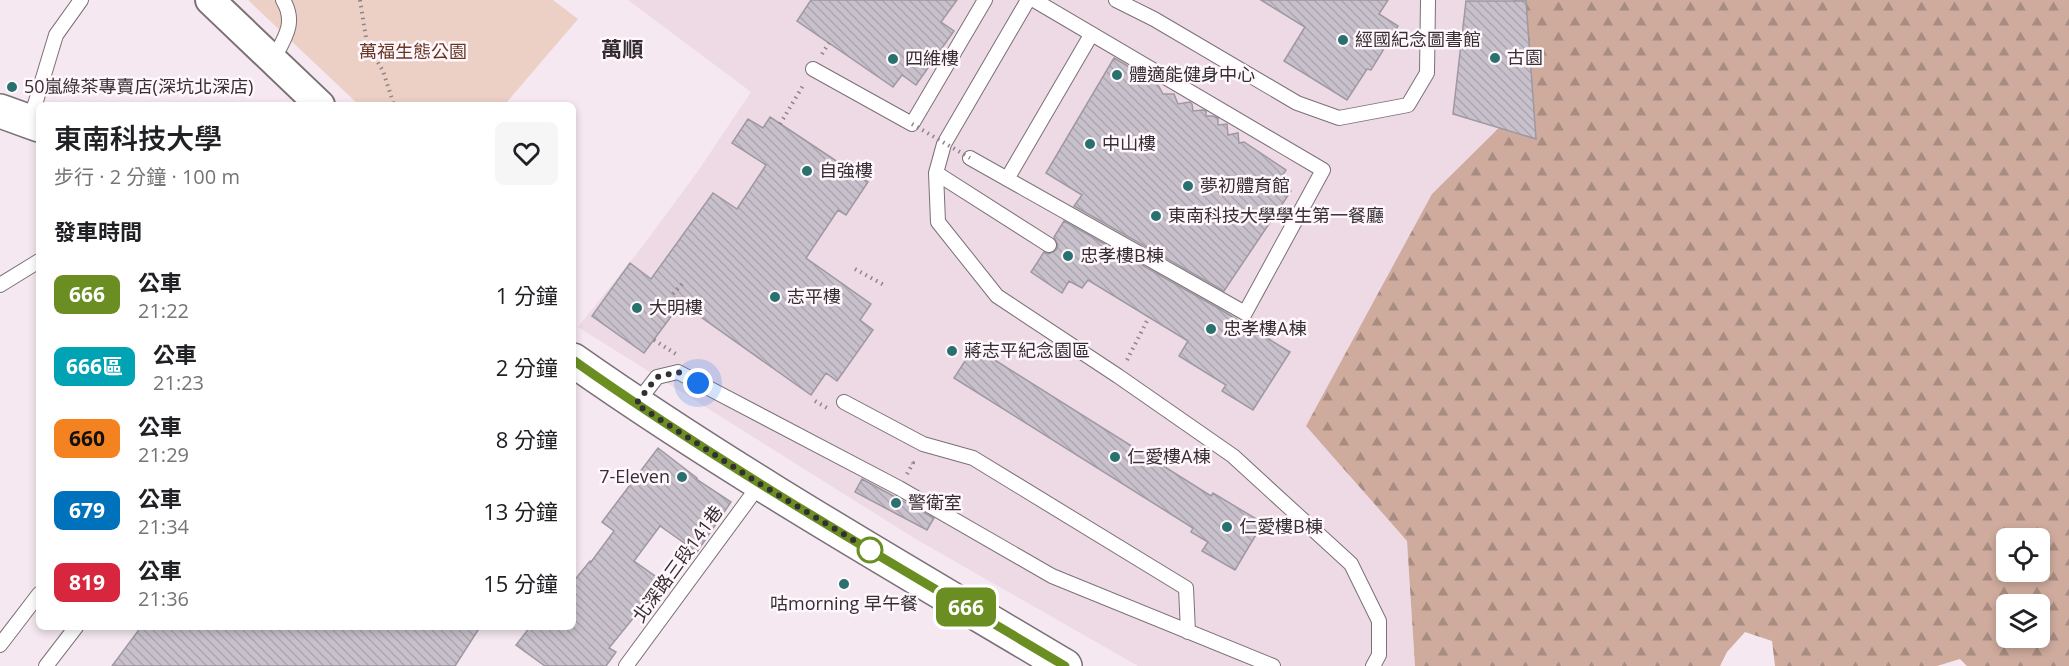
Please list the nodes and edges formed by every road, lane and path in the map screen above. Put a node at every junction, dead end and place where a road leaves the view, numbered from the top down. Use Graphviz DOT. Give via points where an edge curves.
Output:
graph roads {
  1 [pos="81,0"];
  2 [pos="210,0"];
  3 [pos="283,0"];
  4 [pos="360,0"];
  5 [pos="985,0"];
  6 [pos="1028,0"];
  7 [pos="1034,0"];
  8 [pos="1116,0"];
  9 [pos="1428,0"];
  10 [pos="1091,35"];
  11 [pos="273,60"];
  12 [pos="813,69"];
  13 [pos="317,102"];
  14 [pos="393,102"];
  15 [pos="23,119"];
  16 [pos="912,124"];
  17 [pos="970,158"];
  18 [pos="936,173"];
  19 [pos="1007,179"];
  20 [pos="1049,245"];
  21 [pos="36,263"];
  22 [pos="855,269"];
  23 [pos="684,282"];
  24 [pos="0,285"];
  25 [pos="884,285"];
  26 [pos="674,294"];
  27 [pos="1149,317"];
  28 [pos="576,362"];
  29 [pos="1123,369"];
  30 [pos="844,402"];
  31 [pos="636,404"];
  32 [pos="760,484"];
  33 [pos="36,598"];
  34 [pos="74,630"];
  35 [pos="1188,632"];
  36 [pos="0,645"];
  37 [pos="46,666"];
  38 [pos="626,666"];
  39 [pos="1065,666"];
  40 [pos="1273,666"];
  41 [pos="1373,666"];
  1 -- 15 [label="lane" via="56,35"];
  2 -- 11 [label="street"];
  3 -- 11 [label="lane" via="291,20"];
  4 -- 14 [label="path" via="367,44 383,71"];
  5 -- 16 [label="lane"];
  6 -- 18 [label="lane" via="944,144"];
  7 -- 10 [label="lane"];
  8 -- 9 [label="lane" via="1297,103 1339,118 1408,105 1427,73"];
  10 -- 19 [label="lane"];
  10 -- 19 [label="lane" via="1323,170 1245,313"];
  11 -- 13 [label="street"];
  12 -- 16 [label="lane"];
  16 -- 17 [label="path, bridge"];
  17 -- 19 [label="lane"];
  18 -- 20 [label="lane"];
  18 -- 41 [label="lane" via="938,222 997,296 1233,456 1351,564 1379,621 1379,655"];
  21 -- 24 [label="lane"];
  22 -- 25 [label="path"];
  23 -- 26 [label="path"];
  27 -- 29 [label="path"];
  28 -- 31 [label="main road"];
  30 -- 35 [label="lane" via="923,444 974,458 1186,588"];
  31 -- 32 [label="main road"];
  31 -- 35 [label="lane" via="657,377 678,372 899,488 1052,576"];
  32 -- 38 [label="lane, 北深路三段141巷"];
  32 -- 39 [label="main road"];
  33 -- 36 [label="lane"];
  34 -- 37 [label="lane"];
  35 -- 40 [label="lane"];
}
